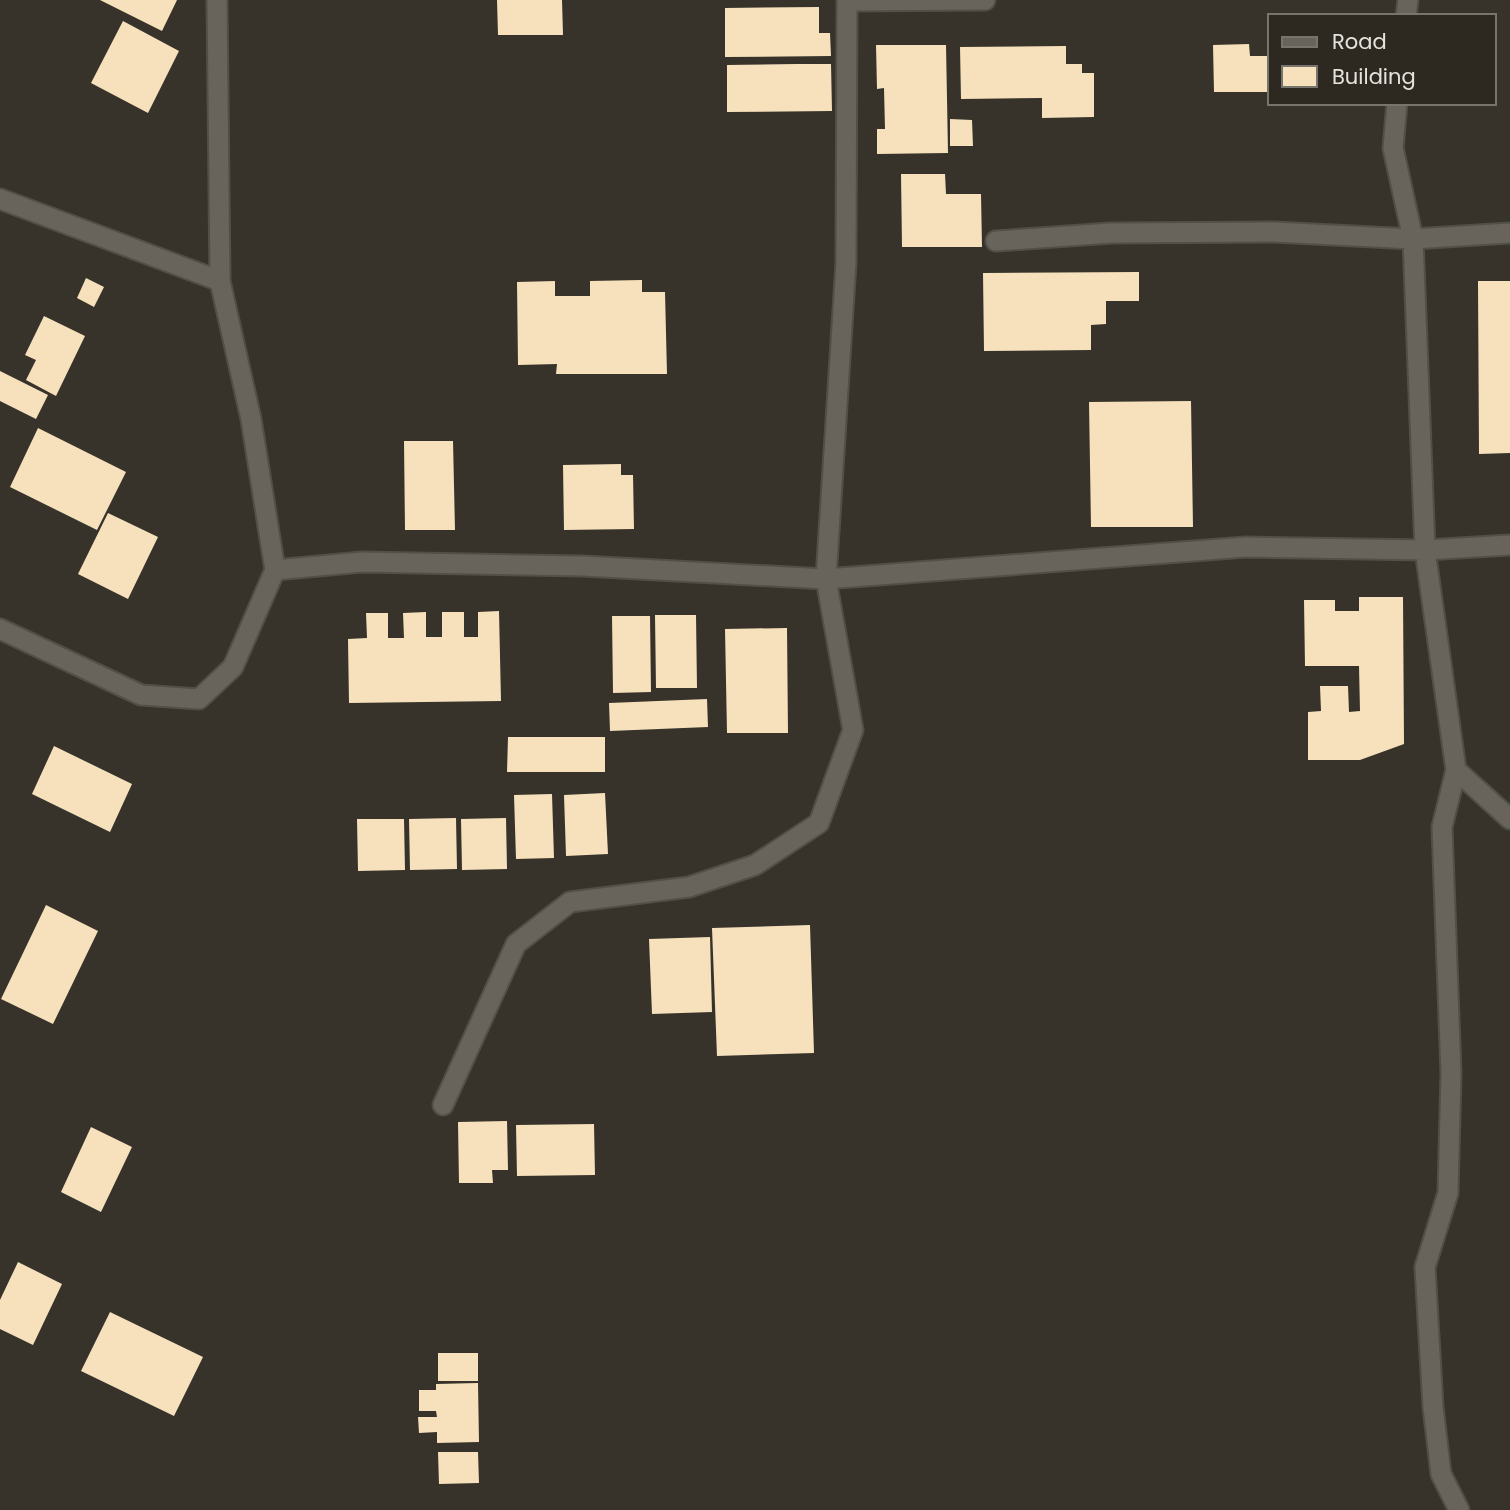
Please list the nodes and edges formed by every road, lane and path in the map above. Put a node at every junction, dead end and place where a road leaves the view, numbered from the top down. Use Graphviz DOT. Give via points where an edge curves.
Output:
graph roads {
  1 [pos="217,0"];
  2 [pos="848,0"];
  3 [pos="985,0"];
  4 [pos="1397,105"];
  5 [pos="0,199"];
  6 [pos="1510,233"];
  7 [pos="1413,239"];
  8 [pos="996,241"];
  9 [pos="220,281"];
  10 [pos="1510,545"];
  11 [pos="1425,550"];
  12 [pos="275,570"];
  13 [pos="826,579"];
  14 [pos="0,629"];
  15 [pos="1456,770"];
  16 [pos="1510,819"];
  17 [pos="443,1105"];
  18 [pos="1459,1510"];
  1 -- 9 [label="street"];
  2 -- 3 [label="street"];
  2 -- 13 [label="street" via="846,263"];
  4 -- 7 [label="street" via="1392,149"];
  5 -- 9 [label="street"];
  6 -- 7 [label="street"];
  7 -- 8 [label="street" via="1260,232 1111,233"];
  7 -- 11 [label="street"];
  9 -- 12 [label="street" via="251,419"];
  10 -- 11 [label="street"];
  11 -- 13 [label="street" via="1246,547"];
  11 -- 15 [label="street"];
  12 -- 13 [label="street" via="362,562 569,565"];
  12 -- 14 [label="street" via="233,667 199,699 141,695"];
  13 -- 17 [label="street" via="853,730 819,823 755,865 689,887 570,902 516,944"];
  15 -- 16 [label="street"];
  15 -- 18 [label="street" via="1442,827 1451,1073 1448,1193 1425,1267 1441,1474"];
}
